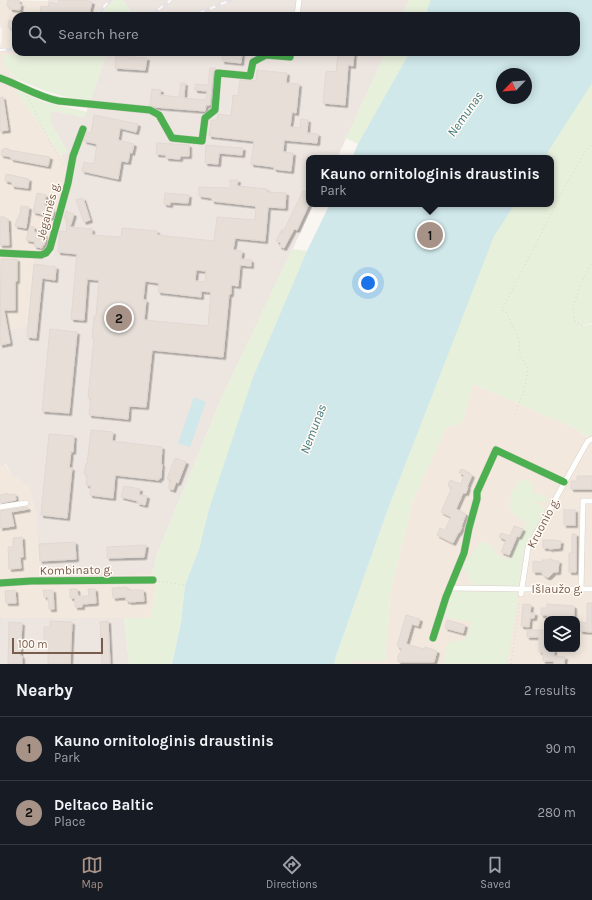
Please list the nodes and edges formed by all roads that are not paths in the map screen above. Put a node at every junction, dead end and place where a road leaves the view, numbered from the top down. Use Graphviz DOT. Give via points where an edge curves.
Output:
graph roads {
  1 [pos="299,0"];
  2 [pos="298,12"];
  3 [pos="264,56"];
  4 [pos="278,56"];
  5 [pos="290,56"];
  6 [pos="0,78"];
  7 [pos="83,129"];
  8 [pos="0,253"];
  9 [pos="592,439"];
  10 [pos="564,482"];
  11 [pos="592,501"];
  12 [pos="26,502"];
  13 [pos="0,507"];
  14 [pos="153,580"];
  15 [pos="0,583"];
  16 [pos="450,588"];
  17 [pos="592,589"];
  18 [pos="581,590"];
  19 [pos="522,592"];
  20 [pos="433,638"];
  1 -- 2 [label="street"];
  3 -- 6 [label="street" via="253,62 250,76 218,73 215,110 205,118 202,141 172,138 159,115 150,110 59,101"];
  4 -- 5 [label="street"];
  7 -- 8 [label="street, Jėgainės g." via="73,156 49,251 45,254"];
  9 -- 10 [label="street, Kruonio g." via="584,446"];
  10 -- 16 [label="street" via="496,450 476,492 477,499 464,553"];
  10 -- 19 [label="street, Kruonio g." via="528,548"];
  11 -- 18 [label="street" via="582,501"];
  12 -- 13 [label="street"];
  14 -- 15 [label="street, Kombinato g."];
  16 -- 19 [label="street, Išlaužo g."];
  16 -- 20 [label="street"];
  17 -- 18 [label="street, Išlaužo g."];
  18 -- 19 [label="street, Išlaužo g."];
}
